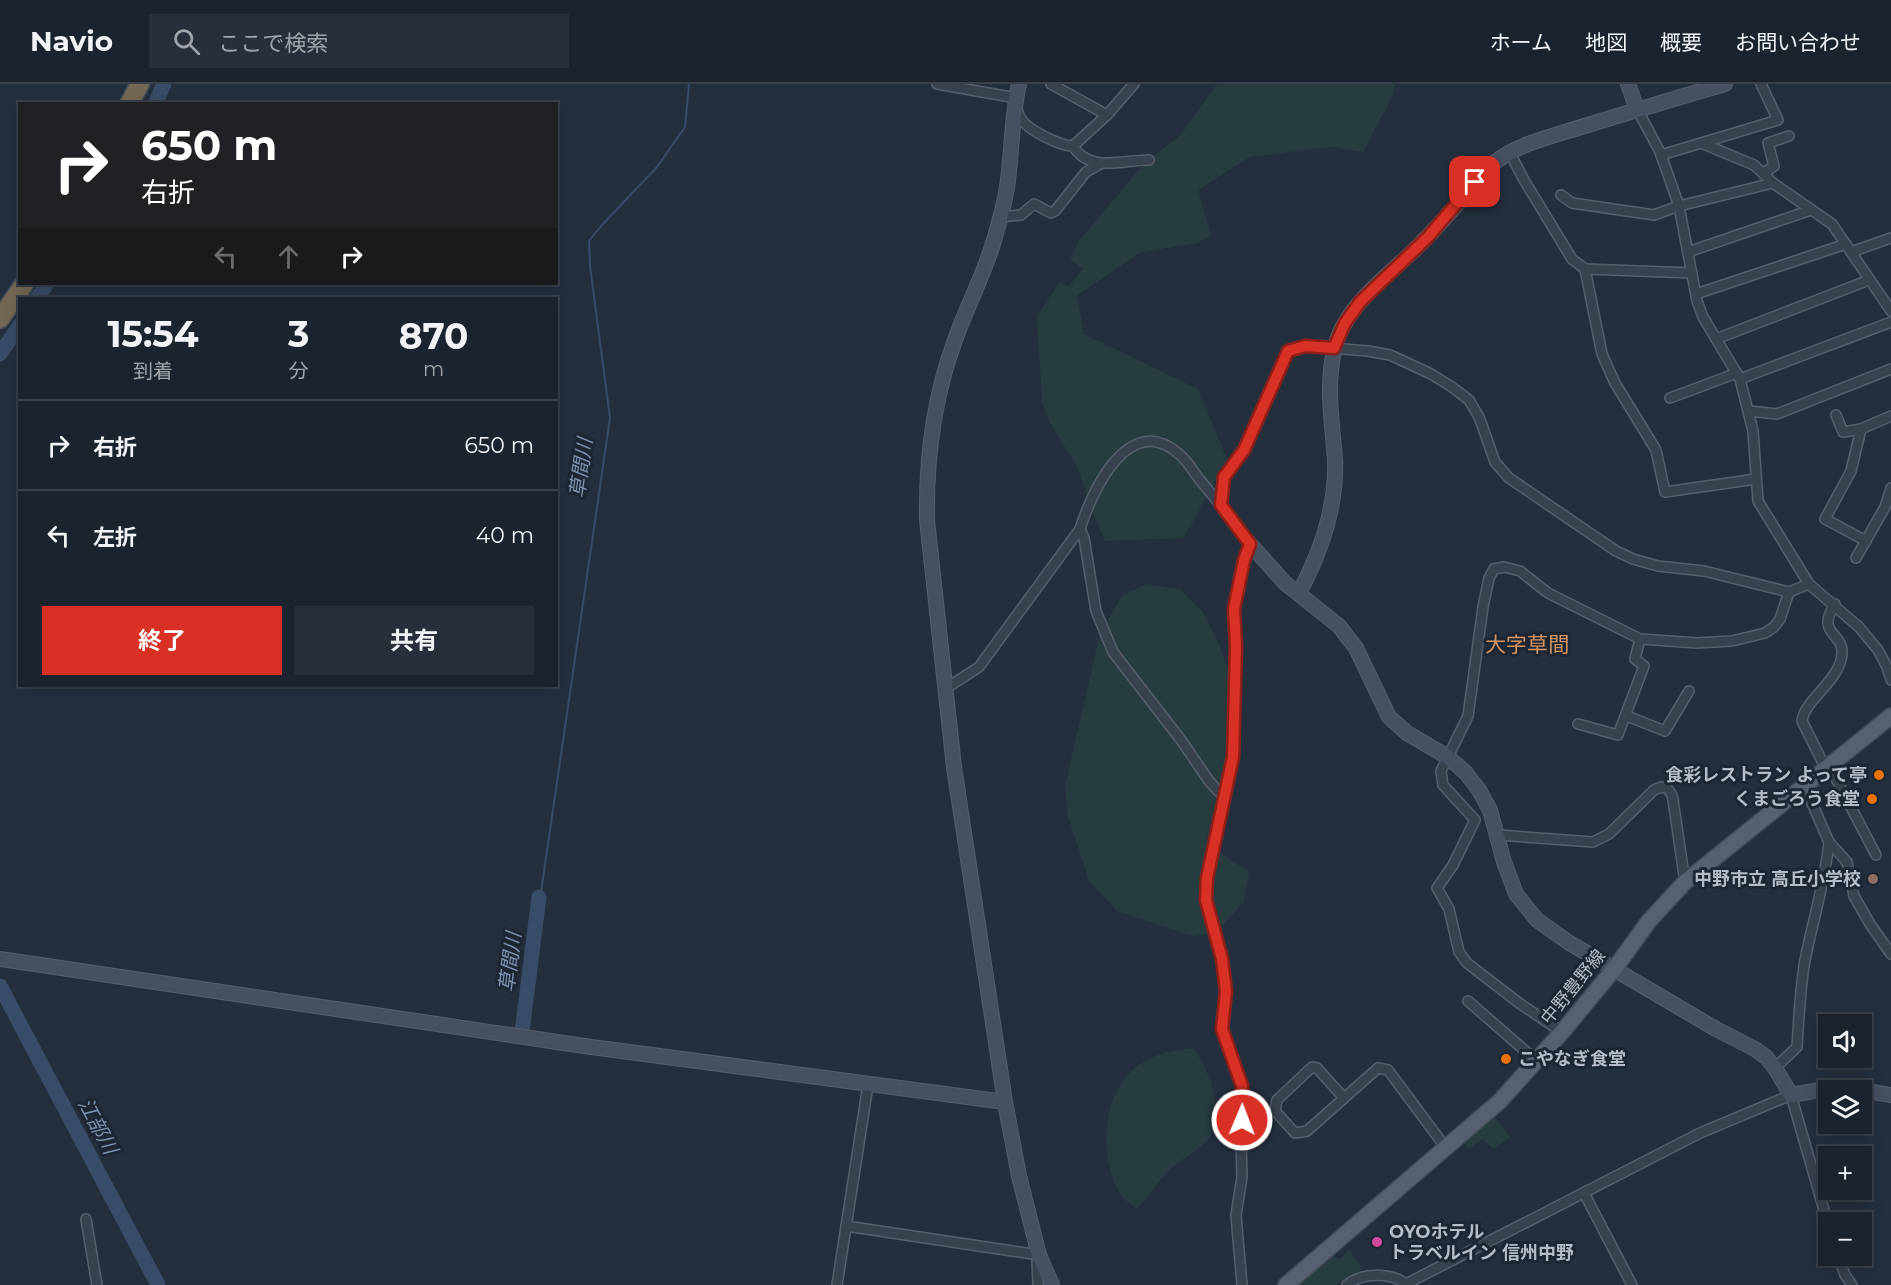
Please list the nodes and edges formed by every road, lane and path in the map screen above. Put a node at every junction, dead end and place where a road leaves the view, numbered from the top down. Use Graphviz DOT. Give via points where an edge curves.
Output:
graph roads {
  1 [pos="140,84"];
  2 [pos="937,84"];
  3 [pos="1019,84"];
  4 [pos="1051,84"];
  5 [pos="1134,84"];
  6 [pos="1628,84"];
  7 [pos="1725,84"];
  8 [pos="1761,84"];
  9 [pos="130,102"];
  10 [pos="1016,102"];
  11 [pos="1637,109"];
  12 [pos="1107,115"];
  13 [pos="1789,136"];
  14 [pos="1701,143"];
  15 [pos="1073,146"];
  16 [pos="1510,153"];
  17 [pos="1661,155"];
  18 [pos="1149,160"];
  19 [pos="1100,164"];
  20 [pos="1764,173"];
  21 [pos="1773,183"];
  22 [pos="1561,195"];
  23 [pos="1679,206"];
  24 [pos="1811,210"];
  25 [pos="1000,217"];
  26 [pos="1891,238"];
  27 [pos="1849,248"];
  28 [pos="1688,252"];
  29 [pos="1585,269"];
  30 [pos="1692,273"];
  31 [pos="1869,280"];
  32 [pos="23,285"];
  33 [pos="1891,292"];
  34 [pos="1696,294"];
  35 [pos="1880,295"];
  36 [pos="1891,311"];
  37 [pos="0,319"];
  38 [pos="1891,322"];
  39 [pos="1716,339"];
  40 [pos="1334,348"];
  41 [pos="1891,369"];
  42 [pos="1738,376"];
  43 [pos="1670,398"];
  44 [pos="1749,411"];
  45 [pos="1836,415"];
  46 [pos="1891,416"];
  47 [pos="1861,429"];
  48 [pos="1756,479"];
  49 [pos="1891,488"];
  50 [pos="1221,505"];
  51 [pos="1080,530"];
  52 [pos="1866,541"];
  53 [pos="1250,544"];
  54 [pos="1856,558"];
  55 [pos="1809,584"];
  56 [pos="1789,592"];
  57 [pos="1299,593"];
  58 [pos="1835,604"];
  59 [pos="1640,639"];
  60 [pos="1889,664"];
  61 [pos="1891,680"];
  62 [pos="945,689"];
  63 [pos="1689,691"];
  64 [pos="1627,716"];
  65 [pos="1891,716"];
  66 [pos="1578,724"];
  67 [pos="1448,757"];
  68 [pos="1827,766"];
  69 [pos="1804,785"];
  70 [pos="1226,795"];
  71 [pos="1498,835"];
  72 [pos="1829,842"];
  73 [pos="1876,855"];
  74 [pos="1685,882"];
  75 [pos="1891,954"];
  76 [pos="1,959"];
  77 [pos="1615,968"];
  78 [pos="1468,1001"];
  79 [pos="1562,1032"];
  80 [pos="1537,1061"];
  81 [pos="1775,1068"];
  82 [pos="868,1085"];
  83 [pos="1791,1095"];
  84 [pos="1891,1095"];
  85 [pos="1344,1098"];
  86 [pos="1005,1102"];
  87 [pos="1446,1148"];
  88 [pos="1584,1193"];
  89 [pos="1825,1212"];
  90 [pos="86,1219"];
  91 [pos="846,1226"];
  92 [pos="1039,1255"];
  93 [pos="1842,1266"];
  94 [pos="1406,1284"];
  95 [pos="97,1285"];
  96 [pos="837,1285"];
  97 [pos="1038,1285"];
  98 [pos="1052,1285"];
  99 [pos="1242,1285"];
  100 [pos="1286,1285"];
  101 [pos="1347,1285"];
  102 [pos="1632,1285"];
  103 [pos="1851,1285"];
  1 -- 9 [label="highway"];
  2 -- 10 [label="street" via="1011,97"];
  3 -- 10 [label="street"];
  4 -- 12 [label="street"];
  5 -- 12 [label="street"];
  6 -- 11 [label="street"];
  7 -- 11 [label="street"];
  8 -- 14 [label="street" via="1778,120"];
  10 -- 15 [label="street" via="1026,125 1060,144"];
  10 -- 25 [label="street" via="1008,182"];
  11 -- 16 [label="street"];
  11 -- 17 [label="street"];
  12 -- 15 [label="street"];
  13 -- 20 [label="street" via="1768,142 1774,166"];
  14 -- 17 [label="street"];
  14 -- 20 [label="street"];
  15 -- 19 [label="street" via="1079,156"];
  16 -- 29 [label="street" via="1572,259"];
  16 -- 40 [label="street" via="1494,163 1428,237 1360,302"];
  17 -- 23 [label="street"];
  18 -- 19 [label="street"];
  19 -- 25 [label="street" via="1086,172 1055,211 1051,213 1034,204 1021,215"];
  20 -- 21 [label="street"];
  21 -- 23 [label="street"];
  21 -- 24 [label="street"];
  22 -- 23 [label="street" via="1572,203 1654,214"];
  23 -- 28 [label="street"];
  24 -- 27 [label="street" via="1832,224"];
  24 -- 28 [label="street"];
  25 -- 62 [label="street" via="955,341 931,439 927,520"];
  26 -- 27 [label="street"];
  27 -- 31 [label="street"];
  27 -- 34 [label="street"];
  28 -- 30 [label="street"];
  29 -- 30 [label="street"];
  29 -- 48 [label="street" via="1602,354 1656,450 1665,492"];
  30 -- 34 [label="street"];
  31 -- 35 [label="street"];
  31 -- 39 [label="street"];
  32 -- 37 [label="highway"];
  33 -- 35 [label="street"];
  34 -- 39 [label="street"];
  35 -- 36 [label="street"];
  38 -- 42 [label="street"];
  39 -- 42 [label="street"];
  40 -- 50 [label="street" via="1305,346 1288,351 1244,450 1224,477"];
  40 -- 56 [label="street" via="1390,355 1452,387 1469,400 1496,462 1509,478 1616,551 1658,566 1704,571"];
  40 -- 57 [label="street" via="1329,381 1334,492 1326,529"];
  41 -- 44 [label="street" via="1777,414"];
  42 -- 43 [label="street"];
  42 -- 44 [label="street"];
  44 -- 48 [label="street"];
  45 -- 47 [label="street" via="1843,432"];
  46 -- 47 [label="street"];
  47 -- 52 [label="street" via="1851,471 1825,519"];
  48 -- 55 [label="street" via="1758,501"];
  49 -- 52 [label="street"];
  50 -- 51 [label="street" via="1180,454 1148,441 1122,452 1110,466 1086,509"];
  50 -- 53 [label="street"];
  51 -- 62 [label="street" via="979,667"];
  51 -- 70 [label="street" via="1096,610 1113,652 1209,781"];
  52 -- 54 [label="street"];
  53 -- 57 [label="street"];
  53 -- 70 [label="street" via="1234,609 1233,757"];
  55 -- 56 [label="street"];
  55 -- 58 [label="street"];
  56 -- 59 [label="street" via="1780,619 1765,633 1732,641 1697,643"];
  57 -- 67 [label="street" via="1339,626 1356,648 1389,717 1407,733"];
  58 -- 60 [label="street"];
  58 -- 68 [label="street" via="1828,621 1830,632 1841,645 1841,659 1802,718"];
  59 -- 64 [label="street" via="1635,659 1644,666"];
  59 -- 67 [label="street" via="1548,594 1520,571 1494,569 1483,607 1468,716"];
  60 -- 61 [label="street"];
  62 -- 86 [label="street"];
  63 -- 64 [label="street" via="1665,731"];
  64 -- 66 [label="street" via="1618,735"];
  65 -- 68 [label="main road, 中野豊野線"];
  67 -- 71 [label="street" via="1479,790"];
  67 -- 79 [label="street" via="1441,771 1443,786 1475,820 1437,888 1449,909 1459,952 1475,971"];
  68 -- 69 [label="main road, 中野豊野線"];
  68 -- 73 [label="street"];
  69 -- 72 [label="street"];
  69 -- 74 [label="main road, 中野豊野線"];
  70 -- 99 [label="street" via="1207,878 1206,900 1226,991 1222,1029 1242,1086 1242,1178 1236,1215"];
  71 -- 74 [label="street" via="1593,842 1609,834 1654,790 1667,788 1673,800"];
  71 -- 77 [label="street" via="1516,894 1537,921"];
  72 -- 75 [label="street" via="1847,862 1854,896"];
  72 -- 81 [label="street" via="1805,962 1797,1047"];
  74 -- 77 [label="main road, 中野豊野線" via="1649,921"];
  76 -- 82 [label="street"];
  77 -- 79 [label="main road, 中野豊野線"];
  77 -- 81 [label="street" via="1755,1049"];
  78 -- 80 [label="street"];
  79 -- 80 [label="main road, 中野豊野線"];
  80 -- 87 [label="main road, 中野豊野線" via="1500,1101"];
  81 -- 83 [label="street"];
  82 -- 86 [label="street"];
  82 -- 91 [label="street"];
  83 -- 84 [label="street" via="1831,1088"];
  83 -- 88 [label="street" via="1700,1133"];
  83 -- 89 [label="street"];
  85 -- 85 [label="street" via="1307,1131 1295,1133 1275,1111 1277,1100 1312,1067"];
  85 -- 87 [label="street" via="1378,1068 1388,1070"];
  86 -- 92 [label="street"];
  87 -- 100 [label="main road, 中野豊野線"];
  88 -- 94 [label="street"];
  88 -- 102 [label="street"];
  90 -- 95 [label="street"];
  91 -- 92 [label="street"];
  91 -- 96 [label="street"];
  92 -- 97 [label="street"];
  92 -- 98 [label="street"];
  93 -- 103 [label="street"];
  94 -- 101 [label="street" via="1373,1275"];
}
